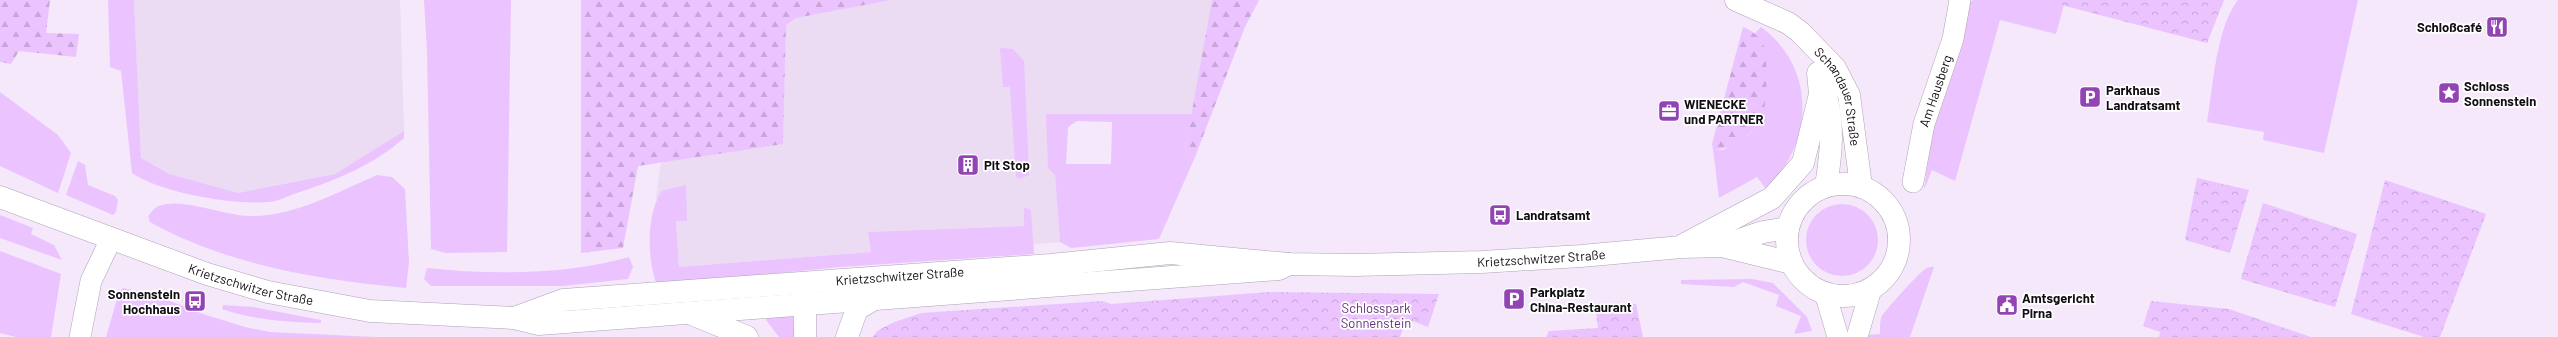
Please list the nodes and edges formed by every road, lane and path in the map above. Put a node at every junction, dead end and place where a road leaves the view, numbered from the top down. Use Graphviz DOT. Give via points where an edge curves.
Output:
graph roads {
  1 [pos="1736,0"];
  2 [pos="1960,0"];
  3 [pos="1788,22"];
  4 [pos="1818,73"];
  5 [pos="1912,182"];
  6 [pos="1826,186"];
  7 [pos="1861,186"];
  8 [pos="0,197"];
  9 [pos="1788,228"];
  10 [pos="111,239"];
  11 [pos="1681,246"];
  12 [pos="1722,246"];
  13 [pos="1792,263"];
  14 [pos="1289,264"];
  15 [pos="805,282"];
  16 [pos="1871,289"];
  17 [pos="1825,293"];
  18 [pos="874,299"];
  19 [pos="806,306"];
  20 [pos="692,314"];
  21 [pos="514,318"];
  22 [pos="80,337"];
  23 [pos="747,337"];
  24 [pos="805,337"];
  25 [pos="847,337"];
  26 [pos="1838,337"];
  27 [pos="1857,337"];
  1 -- 3 [label="main road, Schandauer Straße"];
  2 -- 5 [label="street, Am Hausberg" via="1953,39 1924,124"];
  3 -- 4 [label="main road, Schandauer Straße"];
  3 -- 7 [label="main road, Schandauer Straße" via="1814,45 1843,80 1853,118"];
  4 -- 6 [label="main road, Schandauer Straße" via="1826,95 1831,129 1831,156"];
  4 -- 11 [label="main road" via="1820,94 1803,163 1772,198"];
  6 -- 7 [label="main road" via="1843,183"];
  6 -- 9 [label="main road" via="1815,191 1797,206"];
  7 -- 16 [label="main road" via="1872,191 1889,206 1900,235 1894,265"];
  8 -- 10 [label="main road, Krietzschwitzer Straße"];
  9 -- 12 [label="main road" via="1763,232"];
  9 -- 13 [label="main road" via="1787,246"];
  10 -- 21 [label="main road, Krietzschwitzer Straße" via="207,274 268,292 370,311"];
  10 -- 22 [label="street" via="91,280"];
  11 -- 12 [label="main road, Krietzschwitzer Straße"];
  11 -- 14 [label="main road, Krietzschwitzer Straße" via="1482,262"];
  12 -- 13 [label="main road, Krietzschwitzer Straße"];
  13 -- 17 [label="main road" via="1805,281"];
  14 -- 15 [label="main road, Krietzschwitzer Straße" via="1170,252 1051,265"];
  14 -- 18 [label="main road, Krietzschwitzer Straße" via="1279,269"];
  15 -- 19 [label="main road"];
  15 -- 21 [label="main road, Krietzschwitzer Straße" via="563,300"];
  16 -- 17 [label="main road" via="1848,296"];
  16 -- 27 [label="street"];
  17 -- 26 [label="street"];
  18 -- 19 [label="main road, Krietzschwitzer Straße"];
  18 -- 25 [label="main road" via="857,309"];
  19 -- 20 [label="main road, Krietzschwitzer Straße"];
  19 -- 24 [label="main road"];
  20 -- 21 [label="main road, Krietzschwitzer Straße" via="539,324"];
  20 -- 23 [label="main road"];
}
